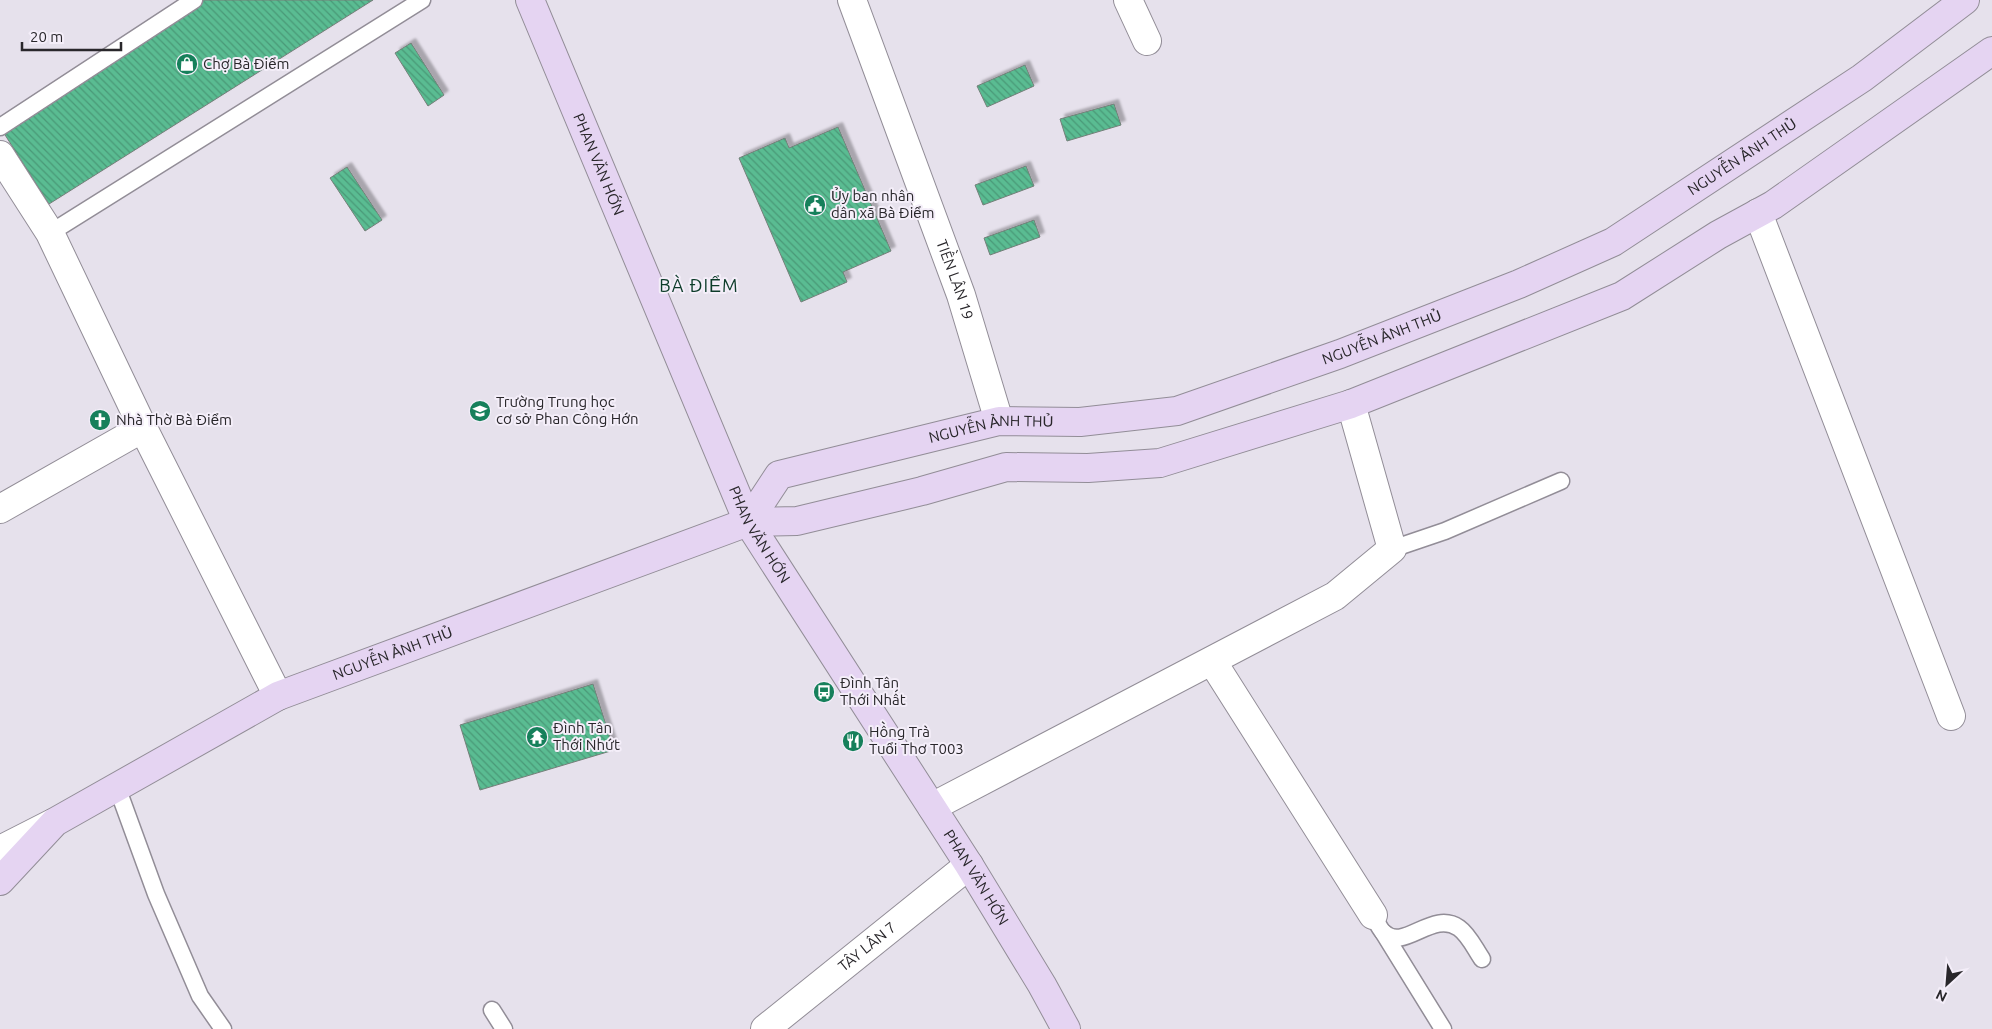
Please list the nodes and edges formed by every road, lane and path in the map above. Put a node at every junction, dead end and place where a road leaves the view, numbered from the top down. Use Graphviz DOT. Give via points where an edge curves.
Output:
graph roads {
  1 [pos="194,0"];
  2 [pos="422,0"];
  3 [pos="530,0"];
  4 [pos="852,0"];
  5 [pos="1128,0"];
  6 [pos="1965,0"];
  7 [pos="1147,42"];
  8 [pos="1992,51"];
  9 [pos="0,127"];
  10 [pos="0,154"];
  11 [pos="1758,213"];
  12 [pos="50,233"];
  13 [pos="1351,404"];
  14 [pos="999,421"];
  15 [pos="143,428"];
  16 [pos="1561,481"];
  17 [pos="0,509"];
  18 [pos="748,522"];
  19 [pos="1392,549"];
  20 [pos="1212,661"];
  21 [pos="278,696"];
  22 [pos="1951,716"];
  23 [pos="118,787"];
  24 [pos="932,807"];
  25 [pos="55,822"];
  26 [pos="0,850"];
  27 [pos="969,865"];
  28 [pos="0,881"];
  29 [pos="1378,924"];
  30 [pos="1482,959"];
  31 [pos="492,1010"];
  32 [pos="223,1029"];
  33 [pos="504,1029"];
  34 [pos="765,1029"];
  35 [pos="1066,1029"];
  36 [pos="1443,1029"];
  1 -- 9 [label="lane"];
  2 -- 12 [label="lane"];
  3 -- 18 [label="main road, PHAN VĂN HỚN"];
  4 -- 14 [label="street, TIỀN LÂN 19" via="961,295"];
  5 -- 7 [label="street"];
  6 -- 14 [label="main road, NGUYỄN ẢNH THỦ" via="1862,78 1613,242 1518,284 1340,354 1177,411 1080,422"];
  8 -- 11 [label="main road, NGUYỄN ẢNH THỦ"];
  10 -- 12 [label="street"];
  11 -- 13 [label="main road, NGUYỄN ẢNH THỦ" via="1622,296"];
  11 -- 22 [label="street"];
  12 -- 15 [label="street"];
  13 -- 18 [label="main road, NGUYỄN ẢNH THỦ" via="1160,463 1088,468 1006,467 798,521"];
  13 -- 19 [label="street"];
  14 -- 18 [label="main road, NGUYỄN ẢNH THỦ" via="779,475"];
  15 -- 17 [label="street"];
  15 -- 21 [label="street"];
  16 -- 19 [label="lane" via="1445,531"];
  18 -- 21 [label="main road, NGUYỄN ẢNH THỦ"];
  18 -- 24 [label="main road, PHAN VĂN HỚN"];
  19 -- 20 [label="street" via="1335,596"];
  20 -- 24 [label="street"];
  20 -- 29 [label="street"];
  21 -- 23 [label="main road, NGUYỄN ẢNH THỦ"];
  23 -- 25 [label="main road, NGUYỄN ẢNH THỦ"];
  23 -- 32 [label="lane" via="156,894 200,996"];
  24 -- 27 [label="main road, PHAN VĂN HỚN"];
  25 -- 26 [label="street, NGUYỄN ẢNH THỦ"];
  25 -- 28 [label="main road, NGUYỄN ẢNH THỦ"];
  27 -- 34 [label="street, TÂY LÂN 7"];
  27 -- 35 [label="main road, PHAN VĂN HỚN"];
  29 -- 30 [label="lane" via="1391,936 1401,938 1432,924 1451,924 1464,932"];
  29 -- 36 [label="lane"];
  31 -- 33 [label="lane"];
}
